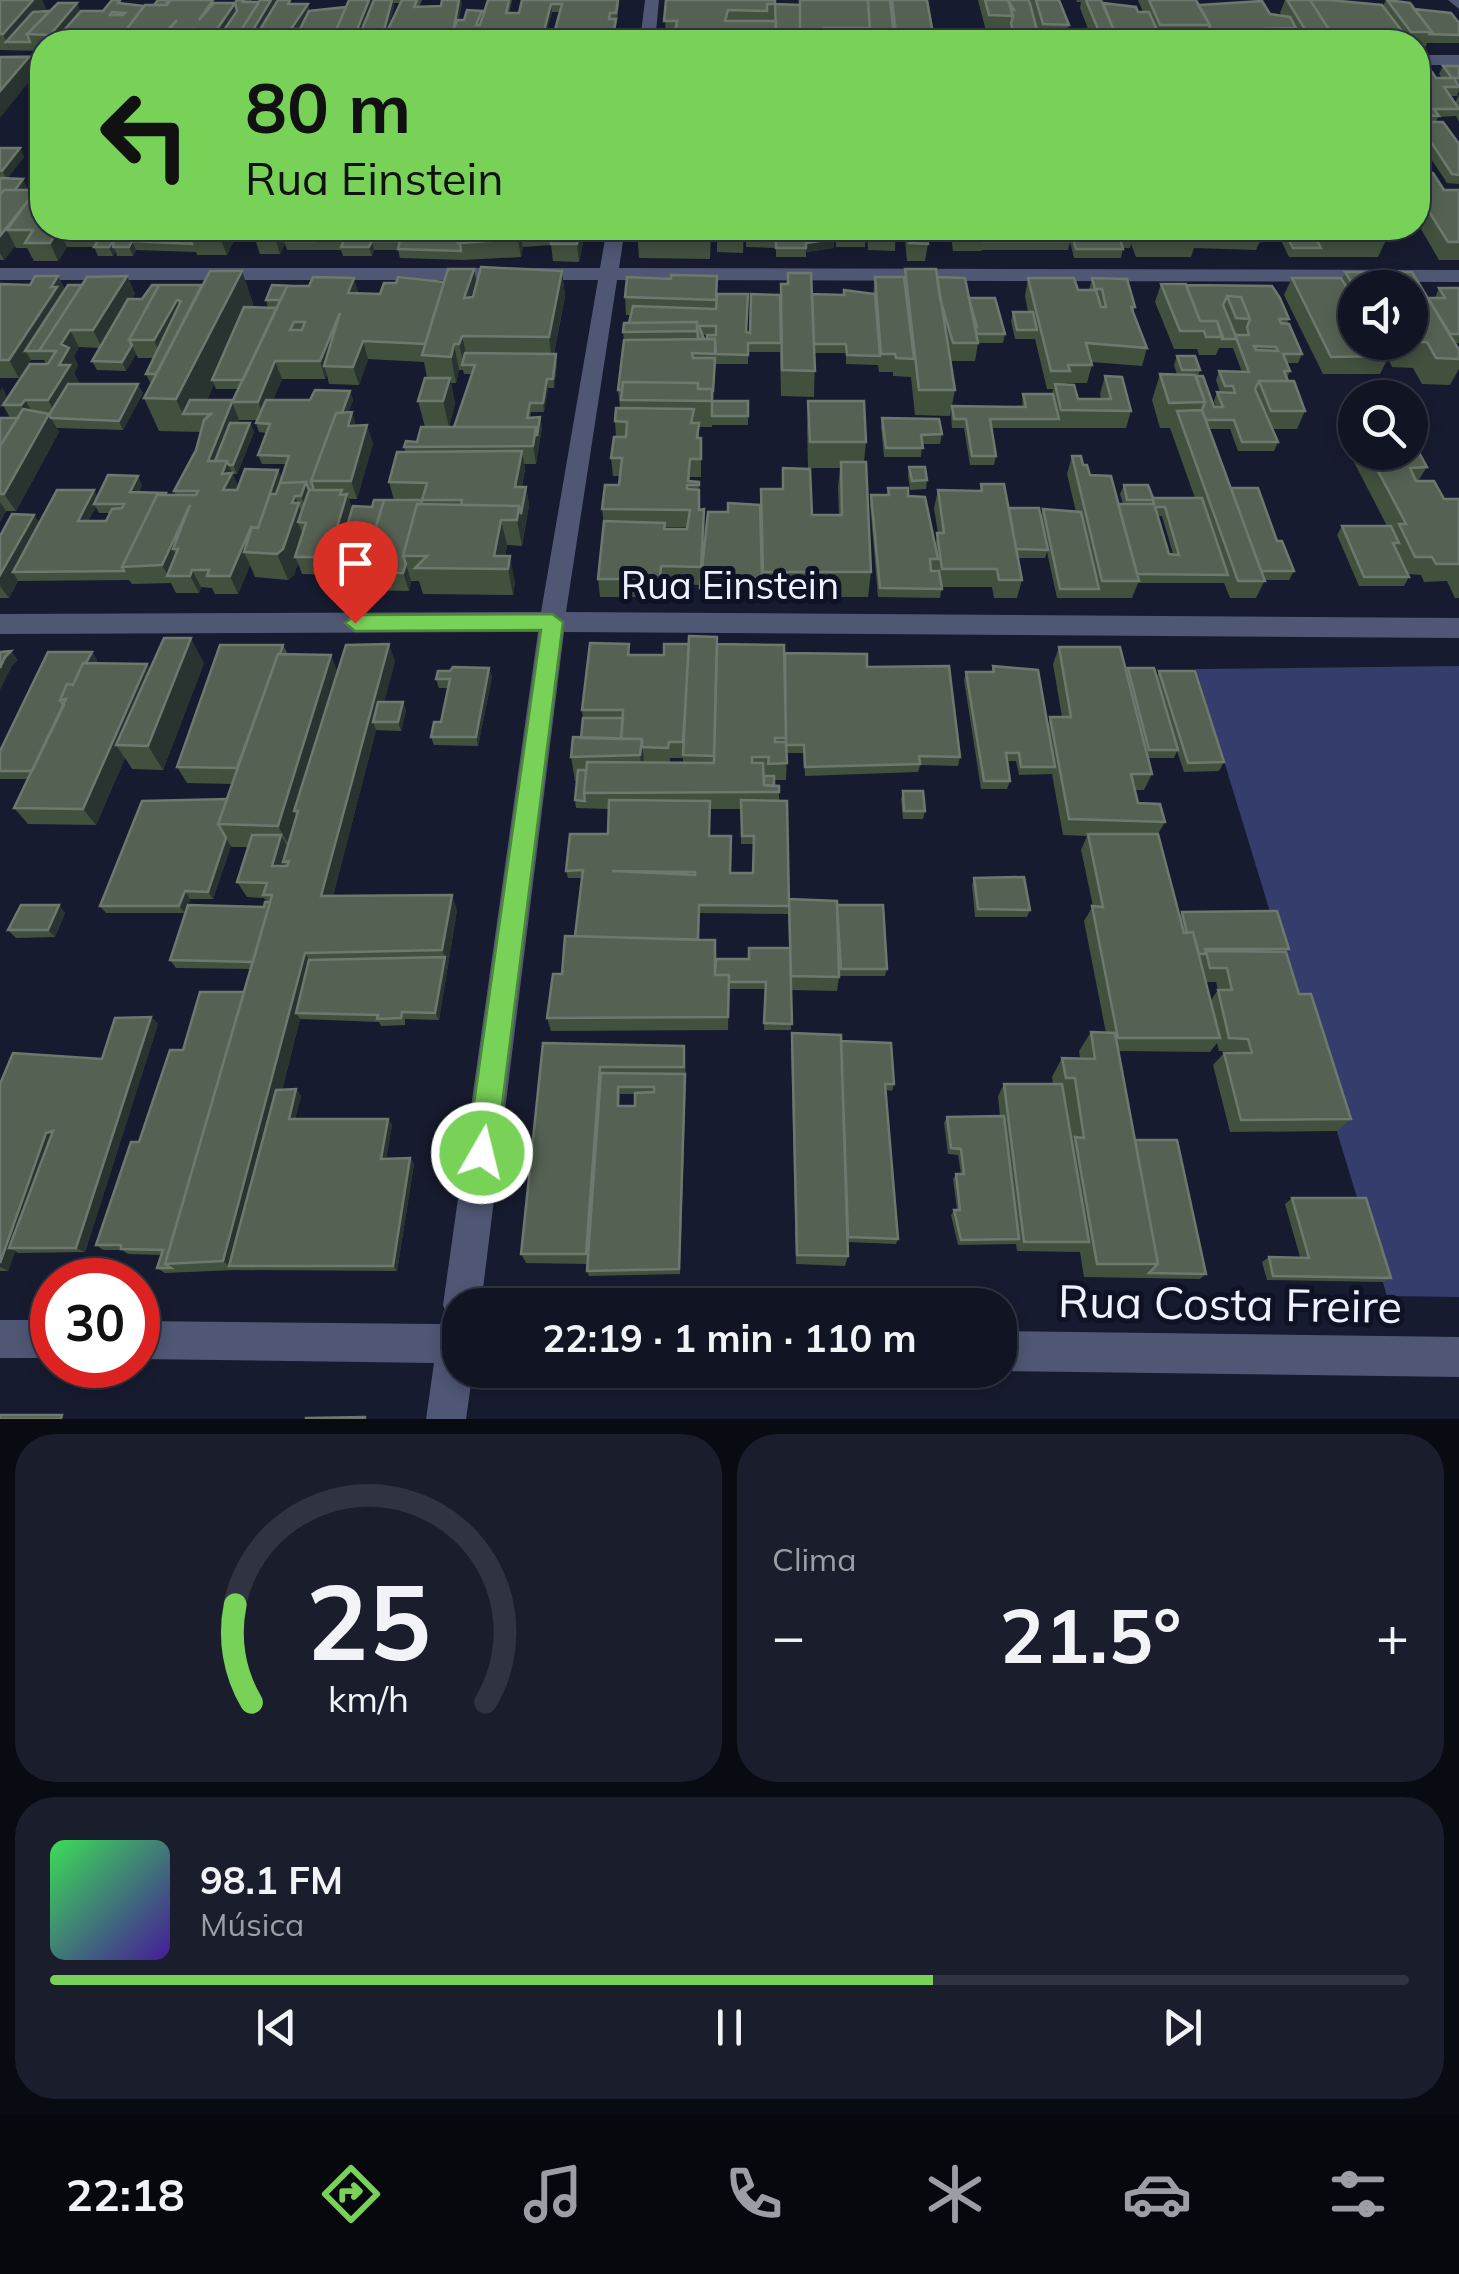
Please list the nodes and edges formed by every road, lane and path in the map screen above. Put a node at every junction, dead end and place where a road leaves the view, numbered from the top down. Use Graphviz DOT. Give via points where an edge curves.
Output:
graph roads {
  1 [pos="652,0"];
  2 [pos="649,30"];
  3 [pos="0,60"];
  4 [pos="30,60"];
  5 [pos="1430,60"];
  6 [pos="1459,60"];
  7 [pos="614,240"];
  8 [pos="0,274"];
  9 [pos="608,274"];
  10 [pos="1459,276"];
  11 [pos="552,622"];
  12 [pos="0,624"];
  13 [pos="1459,628"];
  14 [pos="464,1288"];
  15 [pos="442,1335"];
  16 [pos="0,1338"];
  17 [pos="30,1339"];
  18 [pos="160,1340"];
  19 [pos="1017,1351"];
  20 [pos="1459,1357"];
  21 [pos="451,1388"];
  22 [pos="446,1419"];
  1 -- 2 [label="street"];
  3 -- 4 [label="street"];
  5 -- 6 [label="street"];
  7 -- 9 [label="street"];
  8 -- 9 [label="street"];
  9 -- 10 [label="street"];
  9 -- 11 [label="street"];
  11 -- 12 [label="street, Rua Einstein"];
  11 -- 13 [label="street, Rua Einstein"];
  11 -- 14 [label="street"];
  15 -- 18 [label="street"];
  16 -- 17 [label="street"];
  19 -- 20 [label="street, Rua Costa Freire"];
  21 -- 22 [label="street"];
}
